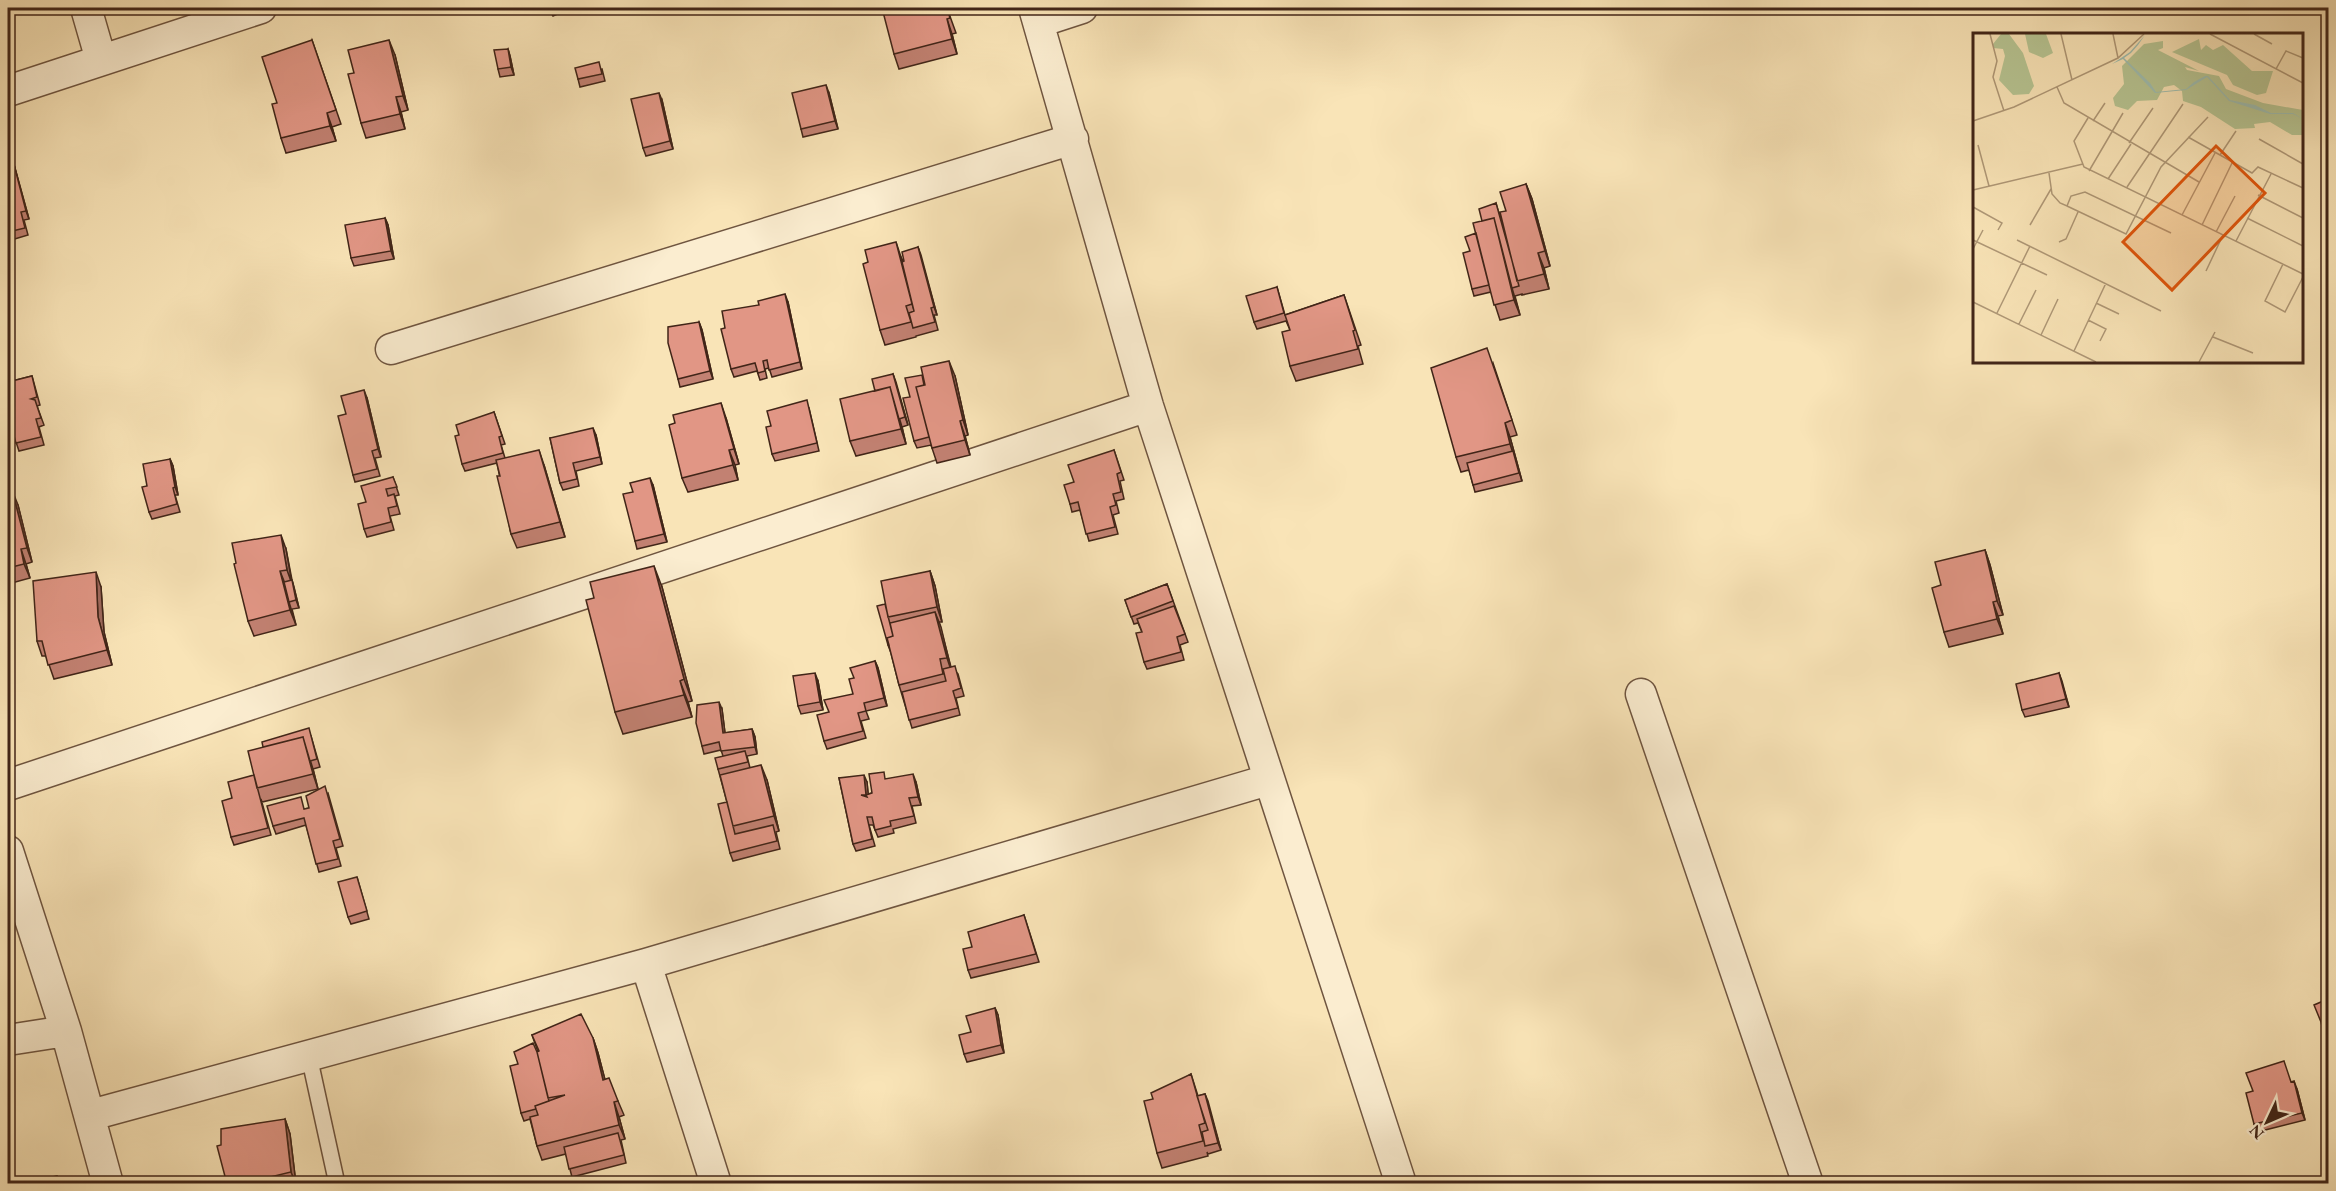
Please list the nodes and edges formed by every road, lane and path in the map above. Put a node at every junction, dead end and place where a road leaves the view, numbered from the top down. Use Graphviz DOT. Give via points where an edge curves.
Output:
graph roads {
  1 [pos="86,8"];
  2 [pos="261,8"];
  3 [pos="1082,8"];
  4 [pos="1036,15"];
  5 [pos="101,60"];
  6 [pos="8,91"];
  7 [pos="1073,139"];
  8 [pos="391,349"];
  9 [pos="1148,406"];
  10 [pos="1641,694"];
  11 [pos="1268,780"];
  12 [pos="8,785"];
  13 [pos="8,850"];
  14 [pos="646,964"];
  15 [pos="66,1031"];
  16 [pos="8,1040"];
  17 [pos="309,1056"];
  18 [pos="91,1115"];
  19 [pos="108,1184"];
  20 [pos="337,1184"];
  21 [pos="716,1184"];
  22 [pos="1401,1184"];
  23 [pos="1808,1184"];
  1 -- 5 [label="street"];
  2 -- 5 [label="street"];
  3 -- 4 [label="street"];
  4 -- 7 [label="street"];
  5 -- 6 [label="street"];
  7 -- 8 [label="street"];
  7 -- 9 [label="street"];
  9 -- 11 [label="street"];
  9 -- 12 [label="street"];
  10 -- 23 [label="street"];
  11 -- 14 [label="street"];
  11 -- 22 [label="street"];
  13 -- 15 [label="street"];
  14 -- 17 [label="street"];
  14 -- 21 [label="street"];
  15 -- 16 [label="street"];
  15 -- 18 [label="street"];
  17 -- 18 [label="street"];
  17 -- 20 [label="lane"];
  18 -- 19 [label="street"];
}
